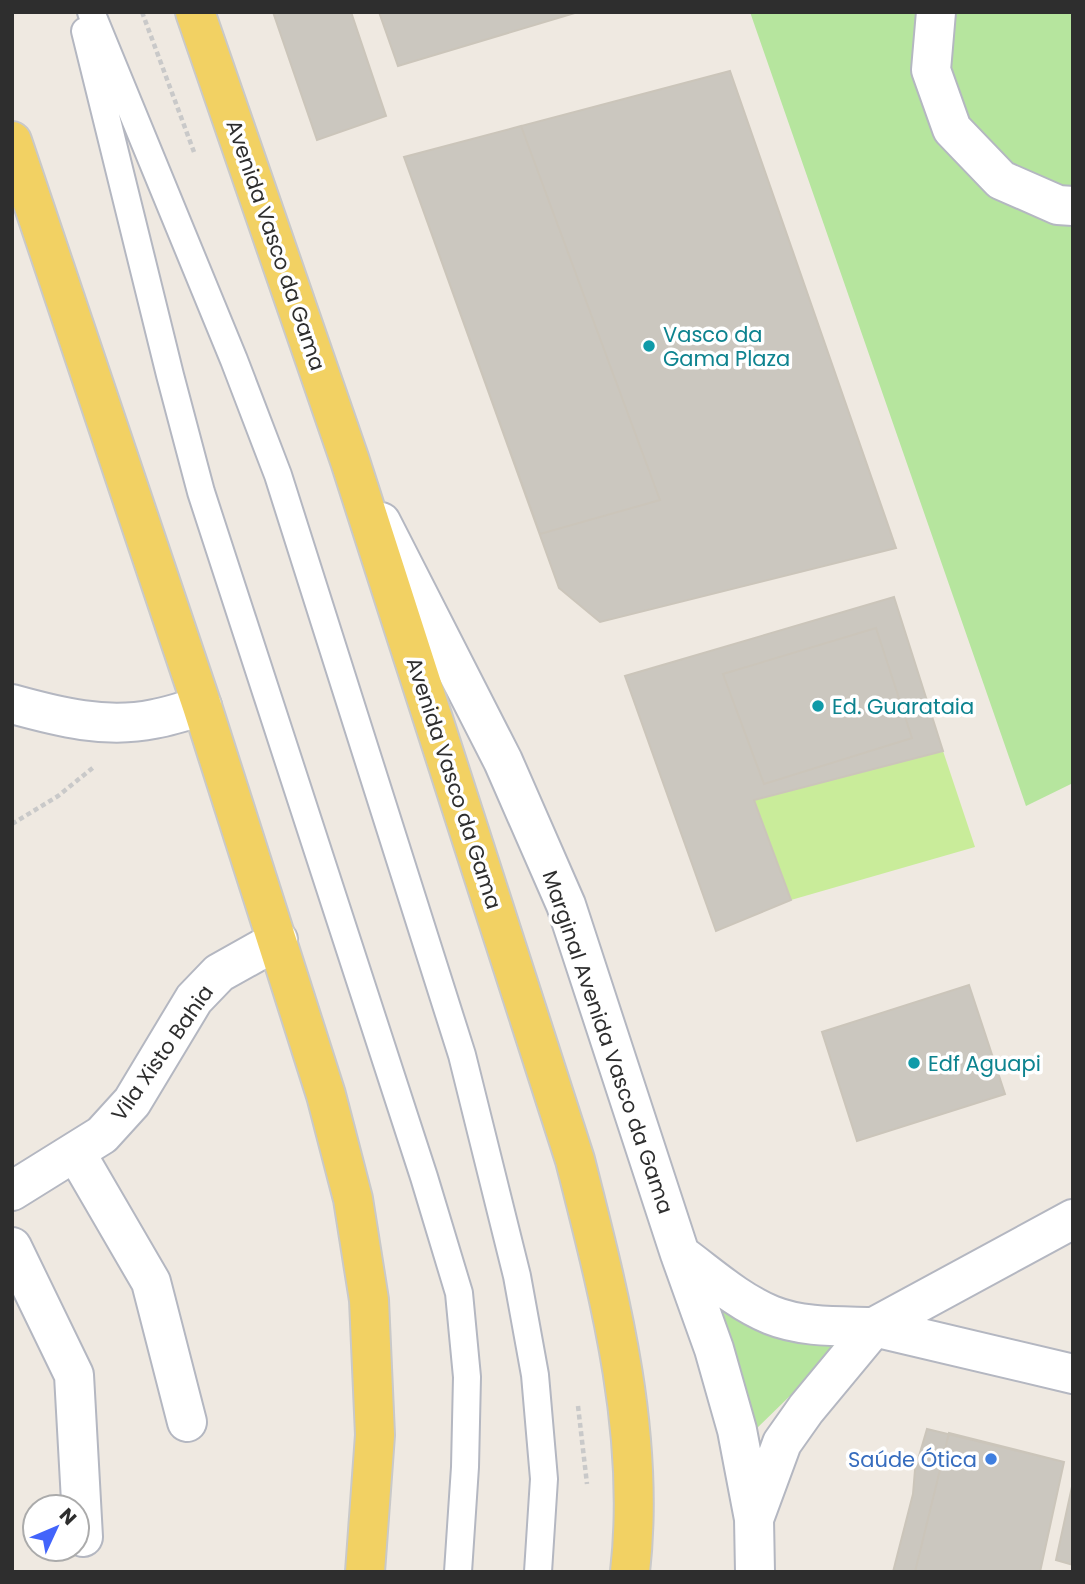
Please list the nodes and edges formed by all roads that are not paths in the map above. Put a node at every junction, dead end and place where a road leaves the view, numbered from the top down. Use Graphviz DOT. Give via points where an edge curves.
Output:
graph roads {
  1 [pos="80,12"];
  2 [pos="92,12"];
  3 [pos="195,12"];
  4 [pos="936,12"];
  5 [pos="16,164"];
  6 [pos="1073,206"];
  7 [pos="350,461"];
  8 [pos="12,704"];
  9 [pos="202,706"];
  10 [pos="278,940"];
  11 [pos="76,1153"];
  12 [pos="12,1191"];
  13 [pos="1073,1219"];
  14 [pos="12,1247"];
  15 [pos="680,1254"];
  16 [pos="874,1328"];
  17 [pos="1073,1374"];
  18 [pos="187,1422"];
  19 [pos="81,1493"];
  20 [pos="754,1519"];
  21 [pos="365,1572"];
  22 [pos="458,1572"];
  23 [pos="538,1572"];
  24 [pos="630,1572"];
  25 [pos="755,1572"];
  1 -- 22 [label="lane" via="201,492 459,1293 467,1377"];
  2 -- 23 [label="lane" via="278,475 462,1055 517,1276 535,1375 544,1479"];
  3 -- 7 [label="main road, Avenida Vasco da Gama"];
  4 -- 6 [label="street" via="931,70 952,129 1001,180 1058,205"];
  5 -- 9 [label="main road"];
  7 -- 15 [label="street, Marginal Avenida Vasco da Gama" via="503,761 566,905"];
  7 -- 24 [label="main road, Avenida Vasco da Gama" via="571,1148 604,1276 624,1367 633,1475"];
  8 -- 9 [label="street" via="69,719 108,723 152,720"];
  9 -- 10 [label="main road"];
  10 -- 11 [label="street, Vila Xisto Bahia" via="219,973 194,999 132,1102 102,1135"];
  10 -- 21 [label="main road" via="350,1186 369,1300 375,1435"];
  11 -- 12 [label="street, Vila Xisto Bahia"];
  11 -- 18 [label="street" via="151,1282"];
  13 -- 16 [label="street"];
  14 -- 19 [label="street" via="74,1375"];
  15 -- 16 [label="street" via="745,1302 771,1315 795,1322"];
  15 -- 20 [label="street, Marginal Avenida Vasco da Gama" via="737,1430"];
  16 -- 17 [label="street"];
  16 -- 20 [label="street" via="782,1443"];
  20 -- 25 [label="street, Marginal Avenida Vasco da Gama"];
}
